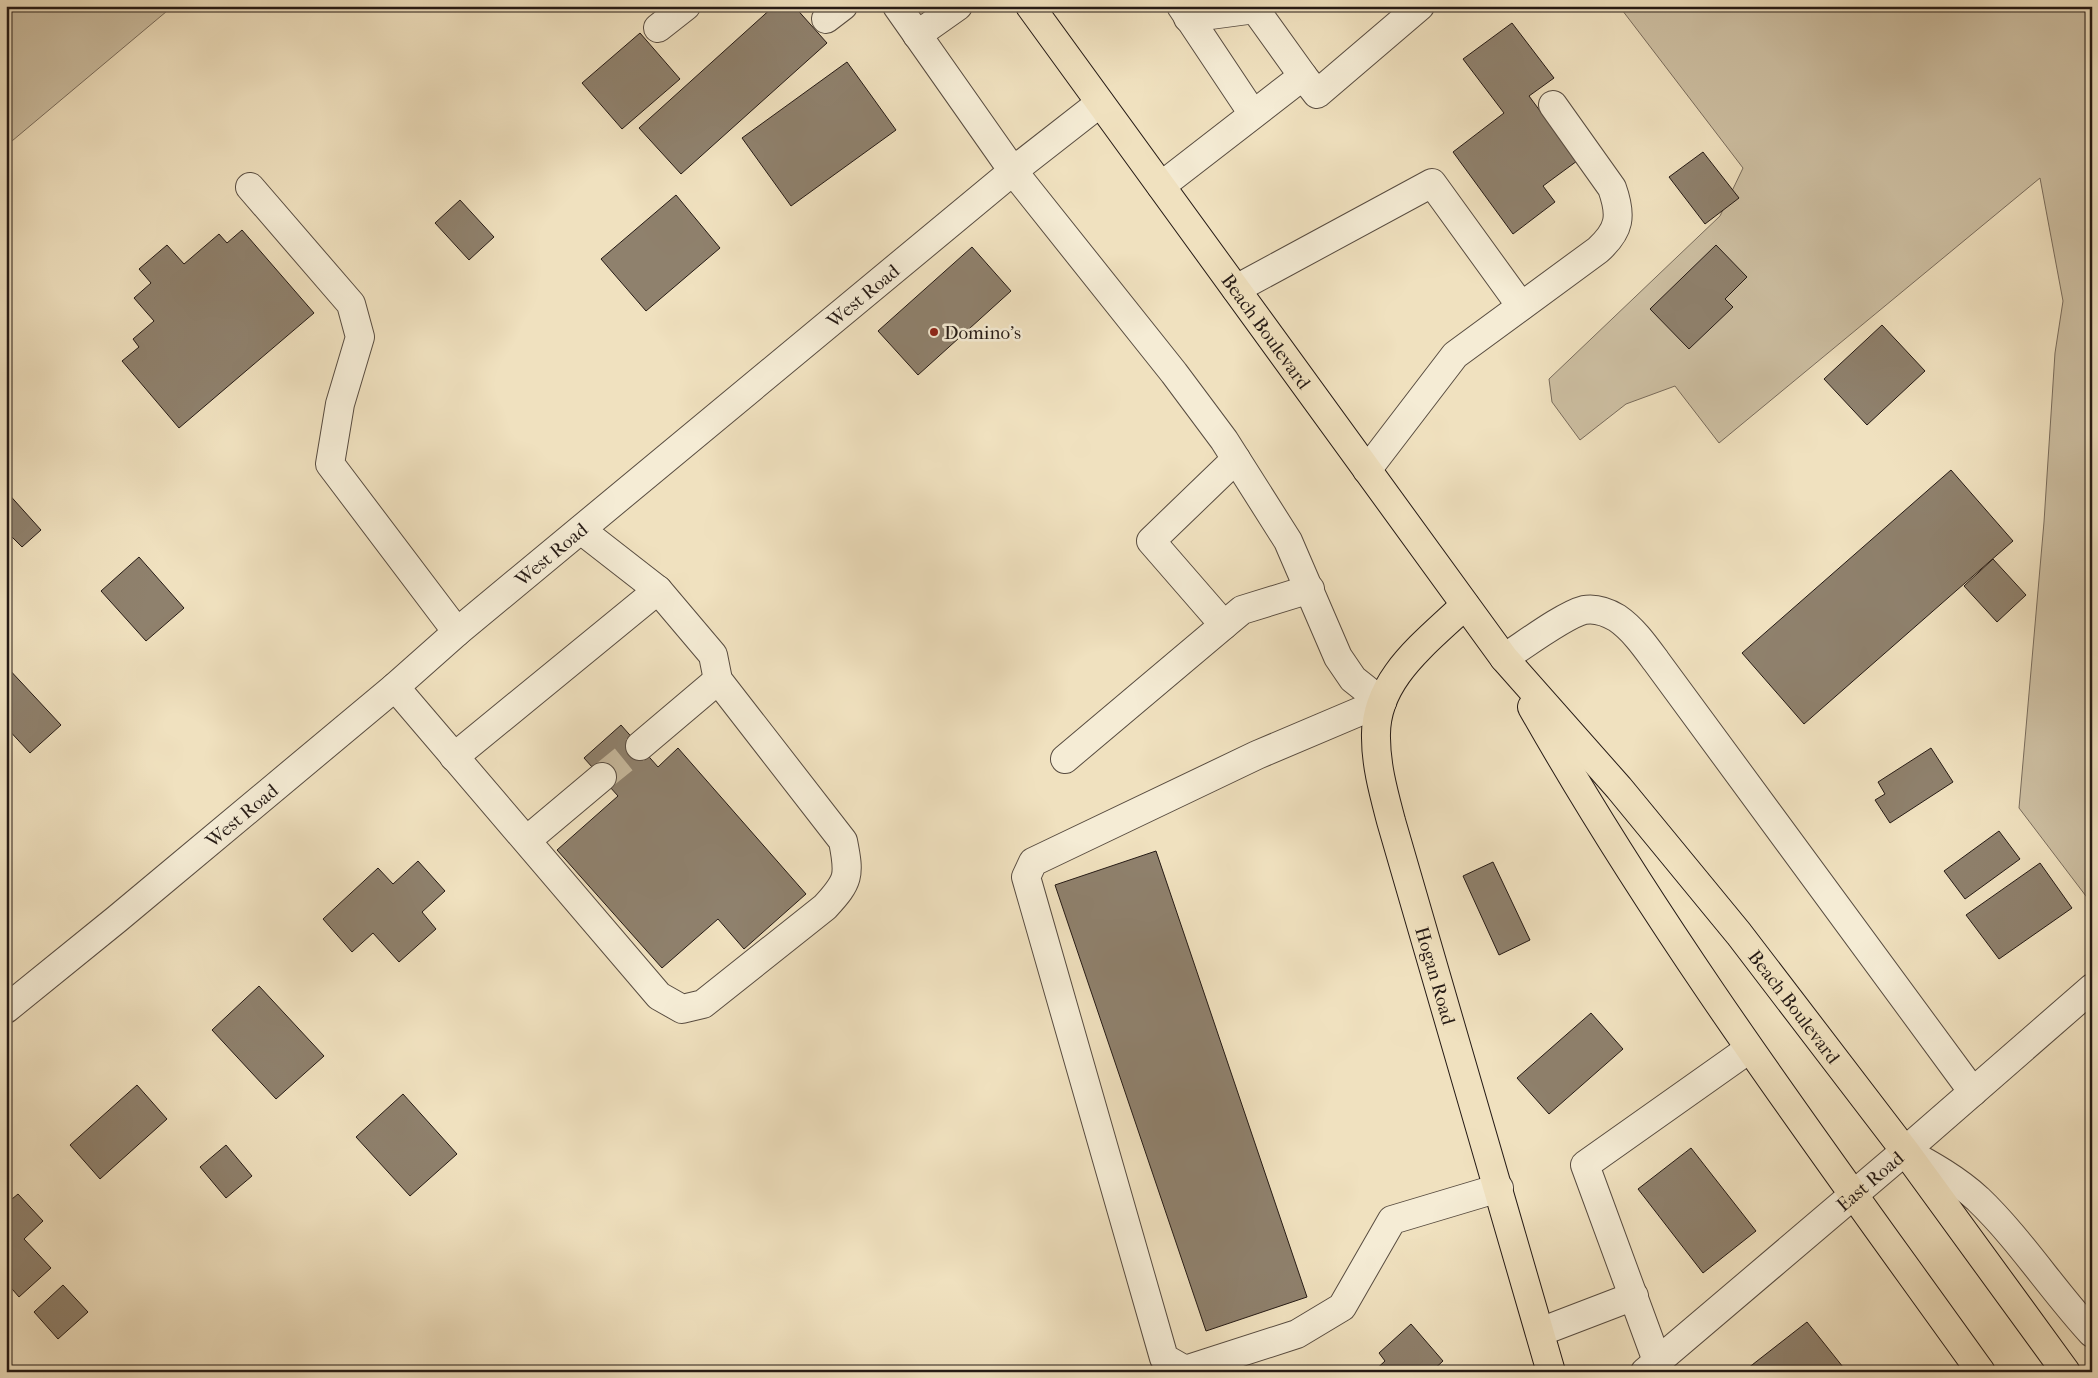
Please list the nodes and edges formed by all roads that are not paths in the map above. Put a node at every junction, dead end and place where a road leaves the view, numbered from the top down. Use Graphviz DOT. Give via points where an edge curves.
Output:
graph roads {
  1 [pos="686,6"];
  2 [pos="897,6"];
  3 [pos="958,6"];
  4 [pos="1030,6"];
  5 [pos="1420,6"];
  6 [pos="1256,8"];
  7 [pos="1184,12"];
  8 [pos="658,28"];
  9 [pos="917,35"];
  10 [pos="1303,76"];
  11 [pos="1100,103"];
  12 [pos="1553,105"];
  13 [pos="1253,114"];
  14 [pos="1013,171"];
  15 [pos="1161,186"];
  16 [pos="250,187"];
  17 [pos="1236,289"];
  18 [pos="1521,306"];
  19 [pos="1236,459"];
  20 [pos="1367,470"];
  21 [pos="581,530"];
  22 [pos="1310,589"];
  23 [pos="658,590"];
  24 [pos="1465,605"];
  25 [pos="1224,625"];
  26 [pos="457,632"];
  27 [pos="1504,658"];
  28 [pos="718,680"];
  29 [pos="395,687"];
  30 [pos="1382,702"];
  31 [pos="640,746"];
  32 [pos="454,757"];
  33 [pos="1065,759"];
  34 [pos="602,777"];
  35 [pos="527,840"];
  36 [pos="2092,988"];
  37 [pos="6,1009"];
  38 [pos="1749,1049"];
  39 [pos="1973,1092"];
  40 [pos="1905,1151"];
  41 [pos="1498,1188"];
  42 [pos="1854,1195"];
  43 [pos="1634,1296"];
  44 [pos="1540,1332"];
  45 [pos="2092,1333"];
  46 [pos="1651,1366"];
  47 [pos="1551,1372"];
  48 [pos="1981,1372"];
  49 [pos="2066,1372"];
  1 -- 8 [label="street"];
  2 -- 9 [label="street"];
  3 -- 9 [label="street"];
  4 -- 11 [label="main road, Beach Boulevard"];
  5 -- 10 [label="street" via="1317,94"];
  6 -- 7 [label="street"];
  6 -- 10 [label="street"];
  7 -- 13 [label="street"];
  9 -- 14 [label="street"];
  10 -- 13 [label="street"];
  11 -- 14 [label="street, West Road"];
  11 -- 15 [label="main road, Beach Boulevard"];
  12 -- 18 [label="street" via="1612,188 1618,203 1618,217 1609,240"];
  13 -- 15 [label="street"];
  14 -- 19 [label="street" via="1174,373"];
  14 -- 21 [label="street, West Road"];
  15 -- 17 [label="main road, Beach Boulevard"];
  16 -- 26 [label="street" via="351,304 360,336 340,404 330,464"];
  17 -- 18 [label="street" via="1432,183"];
  17 -- 20 [label="main road, Beach Boulevard"];
  18 -- 20 [label="street" via="1455,355"];
  19 -- 22 [label="street" via="1288,541"];
  19 -- 25 [label="street" via="1151,541"];
  20 -- 24 [label="main road, Beach Boulevard"];
  21 -- 23 [label="street"];
  21 -- 26 [label="street, West Road"];
  22 -- 25 [label="street" via="1242,610"];
  22 -- 30 [label="street" via="1345,669 1362,688"];
  23 -- 28 [label="street" via="712,655"];
  23 -- 32 [label="street"];
  24 -- 27 [label="main road, Beach Boulevard"];
  24 -- 30 [label="main road, Hogan Road" via="1407,661"];
  25 -- 33 [label="street"];
  26 -- 29 [label="street, West Road"];
  27 -- 38 [label="main road, Beach Boulevard" via="1610,838"];
  27 -- 39 [label="street" via="1584,610 1606,612 1627,626"];
  27 -- 40 [label="main road, Beach Boulevard" via="1700,885"];
  28 -- 31 [label="street"];
  28 -- 35 [label="street" via="843,841 849,868 841,890 825,907 703,1004 682,1009 659,996"];
  29 -- 32 [label="street"];
  29 -- 37 [label="street, West Road"];
  30 -- 41 [label="main road, Hogan Road" via="1376,737 1382,786"];
  30 -- 41 [label="street" via="1257,755 1033,862 1026,878 1164,1358 1185,1370 1297,1334 1342,1307 1392,1220"];
  32 -- 35 [label="street"];
  34 -- 35 [label="street"];
  36 -- 39 [label="street, East Road"];
  38 -- 42 [label="main road, Beach Boulevard"];
  38 -- 43 [label="street" via="1586,1165"];
  39 -- 40 [label="street, East Road"];
  40 -- 42 [label="street, East Road"];
  40 -- 45 [label="street" via="1977,1198"];
  40 -- 49 [label="main road, Beach Boulevard"];
  41 -- 44 [label="main road, Hogan Road"];
  42 -- 46 [label="street, East Road"];
  42 -- 48 [label="main road, Beach Boulevard"];
  43 -- 44 [label="street"];
  43 -- 46 [label="street"];
  44 -- 47 [label="main road, Hogan Road"];
}
